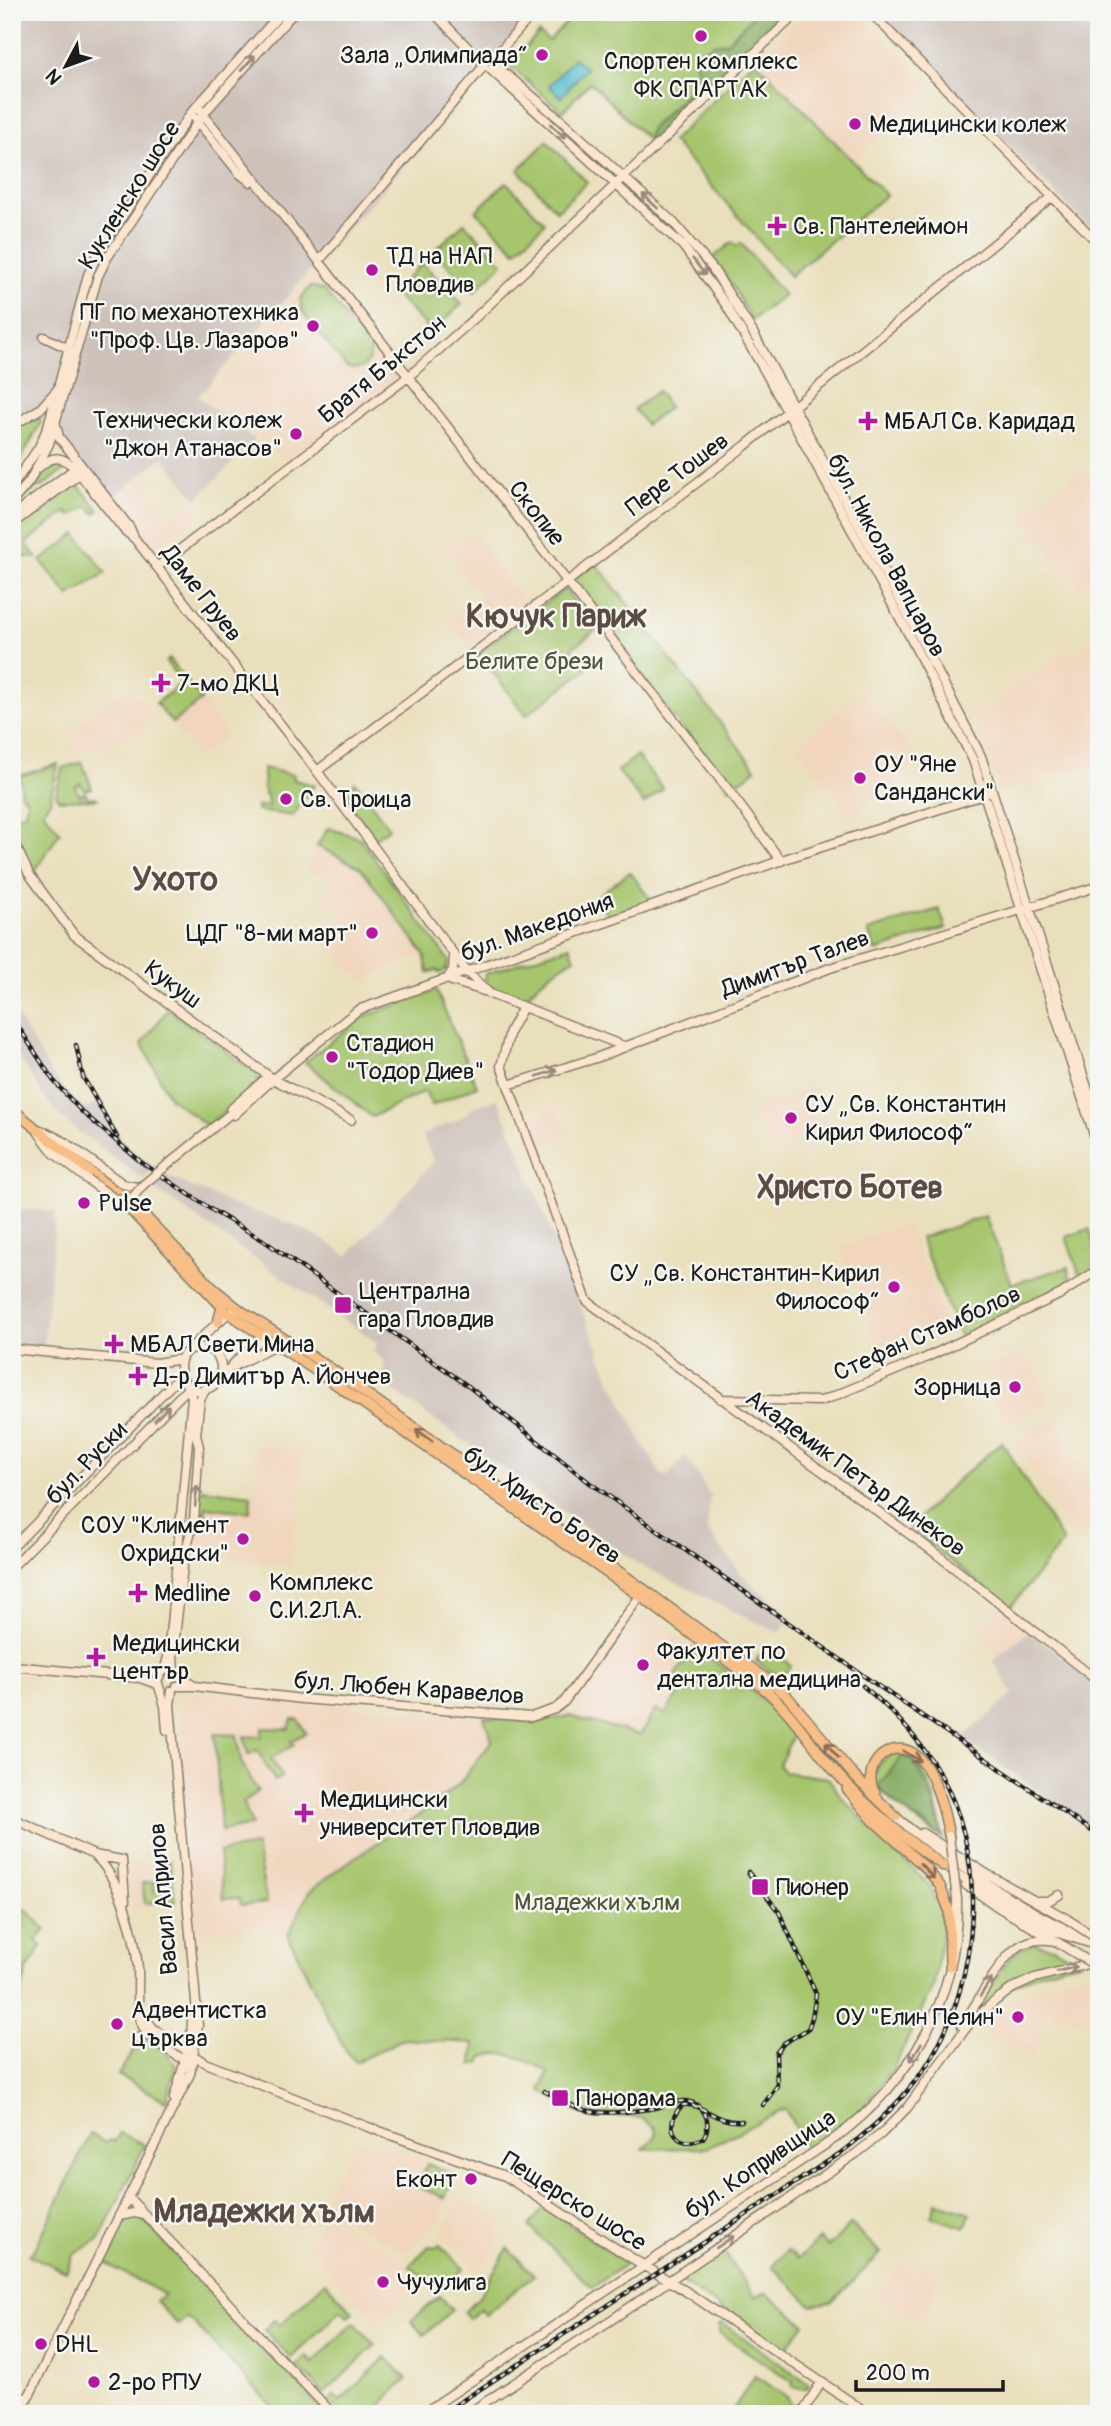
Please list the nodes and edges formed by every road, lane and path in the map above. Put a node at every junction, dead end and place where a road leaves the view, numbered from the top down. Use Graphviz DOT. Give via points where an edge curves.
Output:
graph roads {
  1 [pos="282,12"];
  2 [pos="294,12"];
  3 [pos="433,12"];
  4 [pos="534,12"];
  5 [pos="798,12"];
  6 [pos="870,12"];
  7 [pos="487,65"];
  8 [pos="194,110"];
  9 [pos="200,118"];
  10 [pos="624,177"];
  11 [pos="617,184"];
  12 [pos="1052,197"];
  13 [pos="1099,244"];
  14 [pos="319,261"];
  15 [pos="44,337"];
  16 [pos="72,351"];
  17 [pos="408,377"];
  18 [pos="59,387"];
  19 [pos="794,406"];
  20 [pos="787,413"];
  21 [pos="56,424"];
  22 [pos="12,426"];
  23 [pos="34,465"];
  24 [pos="79,470"];
  25 [pos="12,487"];
  26 [pos="12,502"];
  27 [pos="12,516"];
  28 [pos="12,524"];
  29 [pos="157,567"];
  30 [pos="566,582"];
  31 [pos="317,771"];
  32 [pos="989,793"];
  33 [pos="12,838"];
  34 [pos="774,850"];
  35 [pos="780,861"];
  36 [pos="770,865"];
  37 [pos="1099,886"];
  38 [pos="1025,908"];
  39 [pos="454,954"];
  40 [pos="467,972"];
  41 [pos="447,979"];
  42 [pos="490,994"];
  43 [pos="523,1007"];
  44 [pos="626,1048"];
  45 [pos="273,1079"];
  46 [pos="508,1085"];
  47 [pos="12,1109"];
  48 [pos="351,1120"];
  49 [pos="1099,1125"];
  50 [pos="35,1127"];
  51 [pos="1099,1150"];
  52 [pos="144,1184"];
  53 [pos="108,1186"];
  54 [pos="1099,1269"];
  55 [pos="225,1310"];
  56 [pos="240,1310"];
  57 [pos="218,1322"];
  58 [pos="270,1328"];
  59 [pos="263,1337"];
  60 [pos="277,1346"];
  61 [pos="12,1349"];
  62 [pos="189,1350"];
  63 [pos="181,1359"];
  64 [pos="156,1363"];
  65 [pos="230,1368"];
  66 [pos="180,1374"];
  67 [pos="219,1379"];
  68 [pos="189,1387"];
  69 [pos="206,1389"];
  70 [pos="721,1399"];
  71 [pos="12,1548"];
  72 [pos="12,1567"];
  73 [pos="642,1593"];
  74 [pos="12,1666"];
  75 [pos="176,1675"];
  76 [pos="160,1680"];
  77 [pos="1099,1682"];
  78 [pos="194,1686"];
  79 [pos="174,1689"];
  80 [pos="832,1768"];
  81 [pos="884,1806"];
  82 [pos="896,1817"];
  83 [pos="12,1818"];
  84 [pos="949,1836"];
  85 [pos="94,1855"];
  86 [pos="945,1867"];
  87 [pos="1034,1900"];
  88 [pos="125,1911"];
  89 [pos="1065,1917"];
  90 [pos="1099,1939"];
  91 [pos="1055,1941"];
  92 [pos="1099,1946"];
  93 [pos="1099,1961"];
  94 [pos="950,1966"];
  95 [pos="1099,1968"];
  96 [pos="139,2011"];
  97 [pos="193,2025"];
  98 [pos="152,2037"];
  99 [pos="134,2039"];
  100 [pos="173,2040"];
  101 [pos="190,2057"];
  102 [pos="937,2066"];
  103 [pos="129,2198"];
  104 [pos="144,2214"];
  105 [pos="120,2216"];
  106 [pos="643,2266"];
  107 [pos="668,2280"];
  108 [pos="821,2383"];
  109 [pos="12,2394"];
  110 [pos="27,2400"];
  111 [pos="13,2414"];
  112 [pos="333,2414"];
  113 [pos="422,2414"];
  114 [pos="467,2414"];
  115 [pos="801,2414"];
  116 [pos="869,2414"];
  1 -- 8 [label="street, Кукленско шосе"];
  9 -- 2 [label="street, Кукленско шосе, one-way"];
  3 -- 7 [label="street, бул. Никола Вапцаров"];
  4 -- 7 [label="street"];
  5 -- 10 [label="street"];
  6 -- 12 [label="street"];
  7 -- 10 [label="street, бул. Никола Вапцаров"];
  7 -- 11 [label="street, бул. Никола Вапцаров, one-way"];
  7 -- 14 [label="street"];
  8 -- 9 [label="street, Скопие"];
  8 -- 16 [label="street, Кукленско шосе" via="98,253 88,275"];
  9 -- 14 [label="street, Скопие"];
  9 -- 16 [label="street, Кукленско шосе" via="107,258"];
  10 -- 11 [label="street, Братя Бъкстон"];
  19 -- 10 [label="street, бул. Никола Вапцаров, one-way" via="713,269 674,223"];
  11 -- 17 [label="street, Братя Бъкстон"];
  11 -- 20 [label="street, бул. Никола Вапцаров, one-way" via="674,236 706,276"];
  12 -- 13 [label="street"];
  12 -- 19 [label="street, Пере Тошев"];
  14 -- 17 [label="street, Скопие"];
  15 -- 16 [label="street"];
  16 -- 18 [label="street, Кукленско шосе"];
  16 -- 21 [label="street, Кукленско шосе"];
  17 -- 29 [label="street, Братя Бъкстон"];
  17 -- 30 [label="street, Скопие"];
  18 -- 22 [label="street" via="40,409"];
  18 -- 23 [label="street, Кукленско шосе"];
  19 -- 20 [label="street, Пере Тошев"];
  19 -- 32 [label="street, бул. Никола Вапцаров" via="966,726 981,756"];
  20 -- 30 [label="street, Пере Тошев"];
  20 -- 32 [label="street, бул. Никола Вапцаров" via="959,729"];
  21 -- 23 [label="street, Кукленско шосе"];
  21 -- 24 [label="street, Даме Груев" via="58,437"];
  23 -- 24 [label="street" via="55,457"];
  23 -- 25 [label="street"];
  23 -- 26 [label="street"];
  24 -- 27 [label="street"];
  24 -- 28 [label="street"];
  24 -- 29 [label="street, Даме Груев"];
  29 -- 31 [label="street, Даме Груев"];
  30 -- 31 [label="street, Пере Тошев"];
  30 -- 34 [label="street, Скопие"];
  31 -- 39 [label="street, Даме Груев"];
  32 -- 35 [label="street, бул. Македония"];
  32 -- 38 [label="street, бул. Никола Вапцаров"];
  33 -- 45 [label="street, Кукуш" via="29,874 74,935"];
  34 -- 35 [label="street, Скопие"];
  34 -- 36 [label="street"];
  35 -- 36 [label="street, бул. Македония"];
  36 -- 40 [label="street, бул. Македония"];
  37 -- 38 [label="street, Димитър Талев"];
  38 -- 44 [label="street, Димитър Талев" via="818,972"];
  38 -- 49 [label="street, бул. Никола Вапцаров"];
  38 -- 51 [label="street, бул. Никола Вапцаров"];
  39 -- 40 [label="street, Даме Груев"];
  39 -- 41 [label="street"];
  40 -- 41 [label="street, бул. Македония"];
  40 -- 42 [label="street, Даме Груев"];
  41 -- 42 [label="street"];
  41 -- 45 [label="street, бул. Македония" via="358,1010"];
  42 -- 43 [label="street"];
  43 -- 44 [label="street"];
  43 -- 46 [label="street" via="510,1031 501,1066"];
  46 -- 44 [label="street, Димитър Талев, one-way"];
  45 -- 48 [label="street, Кукуш"];
  45 -- 52 [label="street, бул. Македония, bridge"];
  46 -- 70 [label="street, Академик Петър Динеков" via="587,1301"];
  47 -- 50 [label="main road, бул. Христо Ботев"];
  50 -- 52 [label="street" via="65,1142 127,1186"];
  50 -- 52 [label="street, бул. Македония, bridge" via="54,1153 110,1197 132,1198"];
  50 -- 53 [label="main road, бул. Христо Ботев"];
  53 -- 55 [label="main road, бул. Христо Ботев"];
  53 -- 56 [label="main road, бул. Христо Ботев" via="130,1200 213,1288"];
  54 -- 70 [label="street, Стефан Стамболов" via="1061,1294 827,1399"];
  55 -- 56 [label="street"];
  55 -- 57 [label="main road"];
  55 -- 59 [label="main road, бул. Христо Ботев"];
  56 -- 58 [label="main road, бул. Христо Ботев"];
  57 -- 62 [label="street"];
  58 -- 59 [label="street"];
  73 -- 58 [label="main road, бул. Христо Ботев, one-way"];
  59 -- 60 [label="main road, бул. Христо Ботев"];
  59 -- 65 [label="street"];
  60 -- 65 [label="street"];
  60 -- 73 [label="main road, бул. Христо Ботев"];
  61 -- 64 [label="street"];
  62 -- 63 [label="street"];
  62 -- 67 [label="street" via="203,1347 216,1354 222,1369"];
  63 -- 64 [label="street"];
  63 -- 66 [label="street"];
  64 -- 66 [label="street"];
  65 -- 67 [label="street"];
  66 -- 68 [label="street"];
  66 -- 71 [label="street, бул. Руски"];
  67 -- 69 [label="street"];
  68 -- 69 [label="street"];
  72 -- 68 [label="street, бул. Руски, one-way"];
  68 -- 76 [label="street, Васил Априлов" via="192,1397 168,1657"];
  75 -- 69 [label="street, one-way" via="173,1655 184,1557 194,1520 196,1434 200,1399"];
  70 -- 77 [label="street, Академик Петър Динеков" via="934,1552"];
  73 -- 78 [label="street, бул. Любен Каравелов" via="564,1702 531,1717 295,1699"];
  73 -- 80 [label="main road, бул. Христо Ботев" via="771,1694"];
  81 -- 73 [label="main road, бул. Христо Ботев, one-way" via="780,1690"];
  74 -- 76 [label="street"];
  75 -- 76 [label="street"];
  75 -- 78 [label="street, бул. Любен Каравелов"];
  75 -- 79 [label="street, Васил Априлов"];
  76 -- 79 [label="street, бул. Любен Каравелов" via="164,1692"];
  76 -- 97 [label="street, Васил Априлов"];
  78 -- 79 [label="street, бул. Любен Каравелов"];
  79 -- 101 [label="street, Васил Априлов" via="170,1705 198,2025"];
  80 -- 86 [label="main road, бул. Христо Ботев" via="887,1822"];
  80 -- 94 [label="main road, one-way" via="862,1809 940,1886 949,1914"];
  81 -- 82 [label="main road, бул. Христо Ботев"];
  81 -- 84 [label="main road, one-way" via="870,1783 874,1763 890,1750 912,1753 924,1764 933,1783"];
  82 -- 87 [label="street"];
  82 -- 90 [label="street" via="943,1855 1036,1913 1068,1930"];
  83 -- 85 [label="street"];
  84 -- 94 [label="street, бул. Копривщица, bridge" via="957,1899"];
  85 -- 88 [label="street" via="110,1873"];
  85 -- 88 [label="street" via="122,1860"];
  86 -- 91 [label="street" via="998,1907"];
  86 -- 92 [label="street" via="1055,1933"];
  87 -- 89 [label="street"];
  87 -- 89 [label="street" via="1046,1902 1059,1895"];
  88 -- 96 [label="street" via="137,1965"];
  89 -- 90 [label="street, bridge"];
  91 -- 95 [label="street, bridge"];
  102 -- 91 [label="street, one-way" via="1009,1954 1031,1940"];
  102 -- 93 [label="street, бул. Копривщица, one-way" via="977,2016 1013,1988"];
  94 -- 106 [label="street, бул. Копривщица, one-way" via="938,2010 921,2044 873,2107 834,2139"];
  96 -- 98 [label="street"];
  96 -- 100 [label="street" via="153,2028"];
  97 -- 100 [label="street" via="186,2036"];
  97 -- 101 [label="street, Васил Априлов"];
  98 -- 99 [label="street"];
  98 -- 101 [label="street"];
  100 -- 101 [label="street"];
  101 -- 103 [label="street, Васил Априлов"];
  101 -- 106 [label="street, Пещерско шосе" via="505,2176"];
  107 -- 102 [label="street, бул. Копривщица, one-way" via="881,2134 907,2108"];
  103 -- 104 [label="street"];
  103 -- 105 [label="street, Васил Априлов"];
  104 -- 105 [label="street"];
  104 -- 112 [label="street"];
  105 -- 110 [label="street, Васил Априлов"];
  106 -- 107 [label="street, Пещерско шосе"];
  106 -- 113 [label="street, бул. Копривщица"];
  107 -- 108 [label="street, Пещерско шосе"];
  107 -- 114 [label="street, бул. Копривщица"];
  108 -- 115 [label="street"];
  108 -- 116 [label="street, Пещерско шосе"];
  109 -- 110 [label="street"];
  110 -- 111 [label="street, Васил Априлов"];
}
